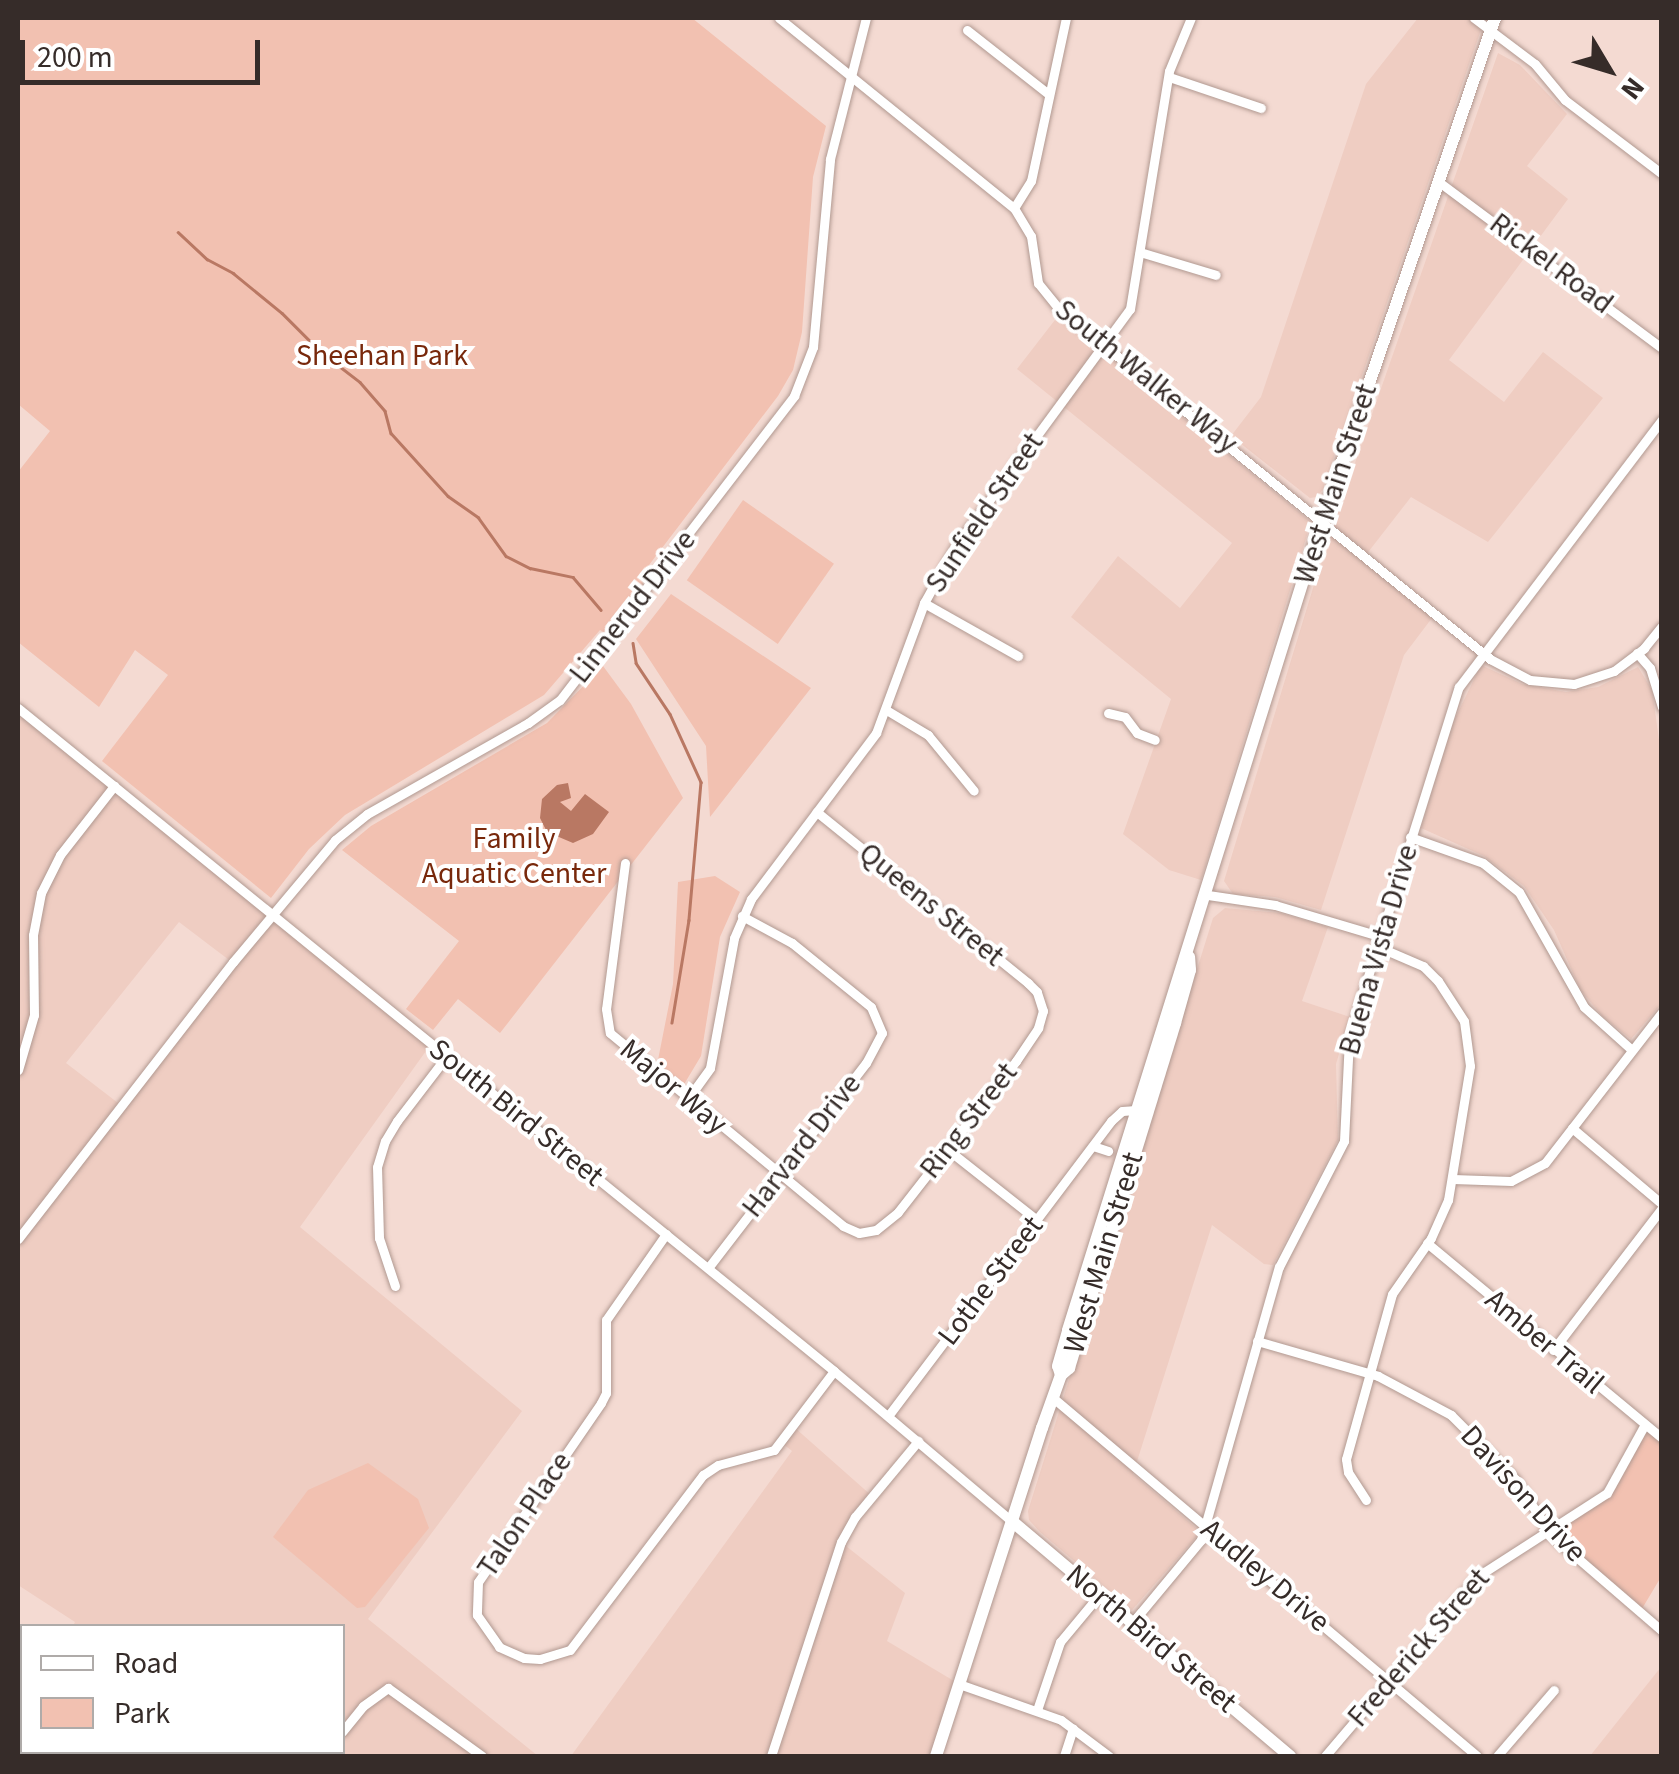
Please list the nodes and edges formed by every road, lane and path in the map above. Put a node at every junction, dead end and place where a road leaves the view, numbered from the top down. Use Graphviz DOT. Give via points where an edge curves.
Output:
graph roads {
  1 [pos="779,18"];
  2 [pos="866,18"];
  3 [pos="1066,18"];
  4 [pos="1191,18"];
  5 [pos="1474,18"];
  6 [pos="1493,24"];
  7 [pos="967,30"];
  8 [pos="851,74"];
  9 [pos="1169,77"];
  10 [pos="1047,93"];
  11 [pos="1261,108"];
  12 [pos="1662,174"];
  13 [pos="1439,182"];
  14 [pos="1014,208"];
  15 [pos="1140,252"];
  16 [pos="1216,275"];
  17 [pos="1105,347"];
  18 [pos="1662,348"];
  19 [pos="1662,420"];
  20 [pos="1322,520"];
  21 [pos="924,603"];
  22 [pos="1662,626"];
  23 [pos="1482,652"];
  24 [pos="1637,654"];
  25 [pos="1018,656"];
  26 [pos="1662,707"];
  27 [pos="18,708"];
  28 [pos="888,711"];
  29 [pos="1108,714"];
  30 [pos="1155,740"];
  31 [pos="114,786"];
  32 [pos="974,791"];
  33 [pos="816,812"];
  34 [pos="1410,837"];
  35 [pos="624,863"];
  36 [pos="1208,895"];
  37 [pos="274,915"];
  38 [pos="742,916"];
  39 [pos="1378,941"];
  40 [pos="1188,955"];
  41 [pos="1041,1001"];
  42 [pos="1662,1012"];
  43 [pos="1632,1050"];
  44 [pos="446,1057"];
  45 [pos="18,1070"];
  46 [pos="687,1100"];
  47 [pos="1136,1110"];
  48 [pos="1572,1128"];
  49 [pos="1093,1146"];
  50 [pos="947,1149"];
  51 [pos="1108,1152"];
  52 [pos="779,1175"];
  53 [pos="1453,1178"];
  54 [pos="1662,1206"];
  55 [pos="1037,1220"];
  56 [pos="877,1230"];
  57 [pos="666,1234"];
  58 [pos="18,1239"];
  59 [pos="1427,1243"];
  60 [pos="708,1268"];
  61 [pos="395,1286"];
  62 [pos="1258,1342"];
  63 [pos="1553,1350"];
  64 [pos="834,1371"];
  65 [pos="1370,1374"];
  66 [pos="1061,1375"];
  67 [pos="1052,1397"];
  68 [pos="888,1416"];
  69 [pos="1644,1426"];
  70 [pos="1662,1438"];
  71 [pos="918,1441"];
  72 [pos="1366,1500"];
  73 [pos="1013,1522"];
  74 [pos="1206,1526"];
  75 [pos="1549,1532"];
  76 [pos="1098,1595"];
  77 [pos="1132,1623"];
  78 [pos="1662,1631"];
  79 [pos="1389,1682"];
  80 [pos="959,1684"];
  81 [pos="1554,1690"];
  82 [pos="1037,1710"];
  83 [pos="345,1728"];
  84 [pos="1073,1728"];
  85 [pos="482,1756"];
  86 [pos="771,1756"];
  87 [pos="936,1756"];
  88 [pos="1064,1756"];
  89 [pos="1110,1756"];
  90 [pos="1290,1756"];
  91 [pos="1325,1756"];
  92 [pos="1477,1756"];
  93 [pos="1496,1756"];
  1 -- 8 [label="street, South Walker Way"];
  2 -- 8 [label="street, Linnerud Drive"];
  3 -- 10 [label="street"];
  4 -- 9 [label="street, Sunfield Street"];
  5 -- 6 [label="street"];
  6 -- 12 [label="street" via="1565,100"];
  6 -- 13 [label="main road, West Main Street"];
  7 -- 10 [label="street"];
  8 -- 14 [label="street, South Walker Way"];
  8 -- 37 [label="street, Linnerud Drive" via="827,180 815,335 794,396 560,700 350,827"];
  9 -- 11 [label="street"];
  9 -- 15 [label="street, Sunfield Street"];
  10 -- 14 [label="street" via="1031,181"];
  13 -- 18 [label="street, Rickel Road"];
  13 -- 20 [label="main road, West Main Street"];
  14 -- 17 [label="street, South Walker Way" via="1030,236 1038,283"];
  15 -- 16 [label="street"];
  15 -- 17 [label="street, Sunfield Street" via="1130,309"];
  17 -- 20 [label="street, South Walker Way"];
  17 -- 21 [label="street, Sunfield Street" via="955,547"];
  19 -- 23 [label="street, Buena Vista Drive"];
  20 -- 23 [label="street, South Walker Way"];
  20 -- 36 [label="main road, West Main Street"];
  21 -- 25 [label="street"];
  21 -- 28 [label="street, Sunfield Street"];
  22 -- 24 [label="street, South Walker Way"];
  23 -- 24 [label="street, South Walker Way" via="1510,672 1552,684 1596,679"];
  23 -- 34 [label="street, Buena Vista Drive" via="1449,710"];
  24 -- 26 [label="street" via="1650,668"];
  27 -- 31 [label="street, South Bird Street"];
  28 -- 32 [label="street" via="928,736"];
  28 -- 33 [label="street, Sunfield Street"];
  29 -- 30 [label="street" via="1125,717 1137,733"];
  31 -- 37 [label="street, South Bird Street"];
  31 -- 45 [label="street" via="45,882 33,935 32,1034"];
  33 -- 38 [label="street, Sunfield Street"];
  33 -- 41 [label="street, Queens Street" via="1028,983"];
  34 -- 39 [label="street, Buena Vista Drive"];
  34 -- 43 [label="street" via="1462,852 1510,883 1538,920 1584,1007"];
  35 -- 46 [label="street, Major Way" via="606,1022 620,1045"];
  36 -- 39 [label="street" via="1276,905"];
  36 -- 40 [label="main road, West Main Street"];
  37 -- 44 [label="street, South Bird Street"];
  37 -- 58 [label="street, Linnerud Drive"];
  38 -- 46 [label="street, Sunfield Street" via="710,1068"];
  38 -- 52 [label="street, Harvard Drive" via="792,943 878,1018 878,1044"];
  39 -- 53 [label="street" via="1423,966 1464,1021 1470,1066"];
  39 -- 62 [label="street, Buena Vista Drive" via="1349,1038 1344,1141 1279,1268"];
  40 -- 47 [label="main road, West Main Street"];
  40 -- 66 [label="main road, West Main Street" via="1175,1023"];
  41 -- 50 [label="street, Ring Street" via="1032,1038"];
  42 -- 43 [label="street"];
  43 -- 48 [label="street"];
  44 -- 57 [label="street, South Bird Street"];
  44 -- 61 [label="street" via="384,1140 378,1238"];
  46 -- 52 [label="street, Major Way"];
  47 -- 49 [label="street, Lothe Street" via="1118,1113"];
  47 -- 66 [label="main road, West Main Street" via="1068,1330"];
  48 -- 53 [label="street" via="1531,1174 1490,1184"];
  48 -- 54 [label="street"];
  49 -- 51 [label="street"];
  49 -- 55 [label="street, Lothe Street"];
  50 -- 55 [label="street"];
  50 -- 56 [label="street, Ring Street"];
  52 -- 56 [label="street, Major Way" via="843,1226"];
  52 -- 60 [label="street, Harvard Drive"];
  53 -- 59 [label="street"];
  54 -- 63 [label="street"];
  55 -- 68 [label="street, Lothe Street"];
  57 -- 60 [label="street, South Bird Street"];
  57 -- 64 [label="street, Talon Place" via="606,1320 601,1404 478,1582 477,1615 499,1647 524,1658 570,1650 704,1475 774,1450"];
  59 -- 63 [label="street, Amber Trail"];
  59 -- 65 [label="street" via="1392,1294"];
  60 -- 64 [label="street, South Bird Street"];
  62 -- 65 [label="street, Davison Drive"];
  62 -- 74 [label="street, Buena Vista Drive"];
  63 -- 69 [label="street, Amber Trail"];
  64 -- 68 [label="street, South Bird Street"];
  65 -- 72 [label="street" via="1346,1459"];
  65 -- 75 [label="street, Davison Drive" via="1426,1399 1469,1430 1515,1479"];
  66 -- 67 [label="main road, West Main Street"];
  67 -- 73 [label="main road, West Main Street"];
  67 -- 74 [label="street, Audley Drive"];
  68 -- 71 [label="street, South Bird Street"];
  69 -- 70 [label="street, Amber Trail"];
  69 -- 75 [label="street, Frederick Street" via="1607,1494"];
  71 -- 73 [label="street, South Bird Street"];
  71 -- 86 [label="street" via="841,1542"];
  73 -- 76 [label="main road, North Bird Street"];
  73 -- 80 [label="main road, West Main Street"];
  74 -- 77 [label="street, Buena Vista Drive" via="1194,1550"];
  74 -- 79 [label="street, Audley Drive"];
  75 -- 78 [label="street, Davison Drive"];
  75 -- 79 [label="street, Frederick Street" via="1478,1576"];
  76 -- 77 [label="main road, North Bird Street"];
  76 -- 82 [label="street" via="1060,1642"];
  77 -- 90 [label="main road, North Bird Street"];
  79 -- 91 [label="street, Frederick Street"];
  79 -- 92 [label="street, Audley Drive"];
  80 -- 82 [label="street"];
  80 -- 87 [label="main road, West Main Street"];
  81 -- 93 [label="street"];
  82 -- 84 [label="street"];
  83 -- 85 [label="street" via="388,1688"];
  84 -- 88 [label="street"];
  84 -- 89 [label="street"];
}
